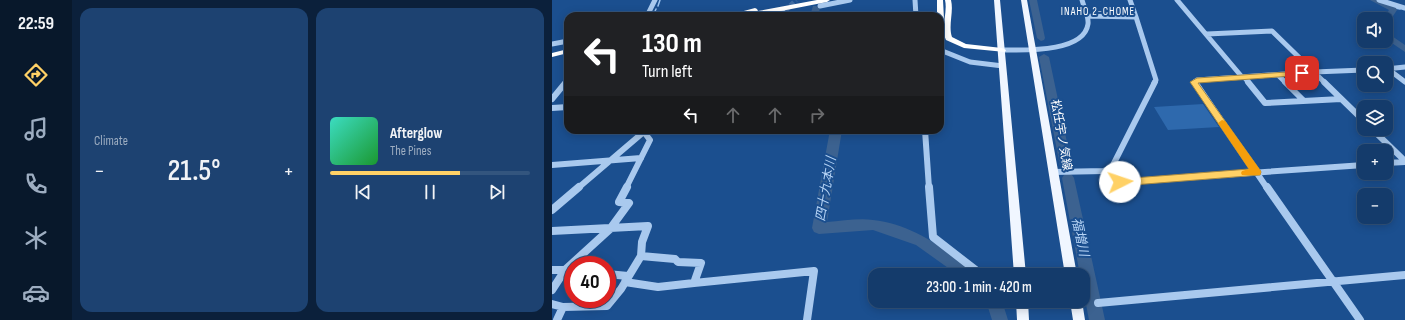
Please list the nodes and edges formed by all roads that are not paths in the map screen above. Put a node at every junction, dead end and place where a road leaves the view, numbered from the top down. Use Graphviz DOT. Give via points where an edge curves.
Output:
graph roads {
  1 [pos="655,0"];
  2 [pos="803,0"];
  3 [pos="827,0"];
  4 [pos="850,0"];
  5 [pos="915,0"];
  6 [pos="939,0"];
  7 [pos="947,0"];
  8 [pos="997,0"];
  9 [pos="1024,0"];
  10 [pos="1082,0"];
  11 [pos="1130,0"];
  12 [pos="1177,0"];
  13 [pos="1379,0"];
  14 [pos="820,3"];
  15 [pos="1405,8"];
  16 [pos="649,12"];
  17 [pos="747,12"];
  18 [pos="767,12"];
  19 [pos="769,12"];
  20 [pos="916,12"];
  21 [pos="937,12"];
  22 [pos="941,12"];
  23 [pos="1086,16"];
  24 [pos="1136,17"];
  25 [pos="944,32"];
  26 [pos="1207,34"];
  27 [pos="944,38"];
  28 [pos="564,42"];
  29 [pos="552,44"];
  30 [pos="564,48"];
  31 [pos="1032,49"];
  32 [pos="552,50"];
  33 [pos="1002,50"];
  34 [pos="564,52"];
  35 [pos="944,52"];
  36 [pos="552,54"];
  37 [pos="1003,66"];
  38 [pos="1405,67"];
  39 [pos="1393,68"];
  40 [pos="1357,70"];
  41 [pos="1314,72"];
  42 [pos="1393,73"];
  43 [pos="1278,75"];
  44 [pos="1243,77"];
  45 [pos="1405,82"];
  46 [pos="564,85"];
  47 [pos="552,99"];
  48 [pos="1341,99"];
  49 [pos="1303,100"];
  50 [pos="564,107"];
  51 [pos="552,108"];
  52 [pos="1357,114"];
  53 [pos="642,134"];
  54 [pos="647,134"];
  55 [pos="925,134"];
  56 [pos="1379,136"];
  57 [pos="1405,150"];
  58 [pos="1394,151"];
  59 [pos="641,158"];
  60 [pos="612,160"];
  61 [pos="1405,161"];
  62 [pos="1393,162"];
  63 [pos="552,165"];
  64 [pos="1357,165"];
  65 [pos="1053,172"];
  66 [pos="1256,172"];
  67 [pos="1120,182"];
  68 [pos="552,210"];
  69 [pos="610,229"];
  70 [pos="552,231"];
  71 [pos="582,256"];
  72 [pos="641,256"];
  73 [pos="973,268"];
  74 [pos="1020,268"];
  75 [pos="1070,268"];
  76 [pos="564,269"];
  77 [pos="552,270"];
  78 [pos="564,274"];
  79 [pos="1405,275"];
  80 [pos="616,276"];
  81 [pos="627,279"];
  82 [pos="1332,281"];
  83 [pos="694,283"];
  84 [pos="552,290"];
  85 [pos="1098,303"];
  86 [pos="552,304"];
  87 [pos="563,307"];
  88 [pos="1022,308"];
  89 [pos="1077,308"];
  90 [pos="557,320"];
  91 [pos="807,320"];
  92 [pos="1023,320"];
  93 [pos="1079,320"];
  94 [pos="1360,320"];
  1 -- 16 [label="street"];
  2 -- 17 [label="highway"];
  3 -- 18 [label="highway"];
  4 -- 14 [label="street"];
  5 -- 20 [label="street"];
  6 -- 21 [label="highway"];
  6 -- 22 [label="highway"];
  7 -- 25 [label="highway" via="950,5 949,22"];
  8 -- 33 [label="main road"];
  9 -- 31 [label="main road, 松任宇ノ気線"];
  10 -- 23 [label="street"];
  11 -- 24 [label="street"];
  12 -- 26 [label="street"];
  13 -- 15 [label="street"];
  14 -- 19 [label="highway"];
  23 -- 24 [label="street"];
  23 -- 31 [label="street" via="1086,30 1074,41 1060,46"];
  24 -- 65 [label="street" via="1156,80 1112,167 1104,171"];
  26 -- 41 [label="street" via="1272,32"];
  26 -- 44 [label="street"];
  27 -- 33 [label="highway" via="950,45 962,50"];
  28 -- 29 [label="street"];
  30 -- 32 [label="highway"];
  31 -- 33 [label="street"];
  31 -- 65 [label="main road, 松任宇ノ気線"];
  33 -- 37 [label="main road"];
  34 -- 36 [label="highway"];
  35 -- 37 [label="street" via="973,64"];
  37 -- 74 [label="main road"];
  38 -- 39 [label="street"];
  40 -- 41 [label="street"];
  41 -- 43 [label="street"];
  41 -- 48 [label="street"];
  42 -- 45 [label="street"];
  43 -- 44 [label="street"];
  43 -- 49 [label="street"];
  44 -- 49 [label="street" via="1266,103"];
  44 -- 66 [label="street" via="1194,82"];
  46 -- 47 [label="street"];
  48 -- 49 [label="street"];
  48 -- 52 [label="street"];
  50 -- 51 [label="street"];
  53 -- 60 [label="street"];
  54 -- 59 [label="street" via="650,140"];
  55 -- 73 [label="street" via="933,237"];
  56 -- 58 [label="street"];
  57 -- 58 [label="street"];
  58 -- 61 [label="street"];
  59 -- 60 [label="street"];
  59 -- 69 [label="street" via="619,202 629,203"];
  60 -- 63 [label="street"];
  60 -- 68 [label="street"];
  61 -- 62 [label="street"];
  64 -- 66 [label="street"];
  65 -- 75 [label="main road, 松任宇ノ気線"];
  66 -- 67 [label="street"];
  66 -- 82 [label="street"];
  69 -- 70 [label="street"];
  69 -- 71 [label="street"];
  69 -- 72 [label="street" via="648,226 642,242"];
  72 -- 81 [label="street"];
  72 -- 83 [label="street" via="701,263"];
  76 -- 77 [label="street"];
  78 -- 84 [label="street"];
  79 -- 82 [label="street"];
  80 -- 81 [label="street"];
  81 -- 83 [label="street" via="658,287"];
  81 -- 87 [label="street" via="607,306"];
  82 -- 85 [label="street"];
  82 -- 94 [label="street"];
  83 -- 91 [label="street" via="814,271"];
  86 -- 87 [label="street"];
  87 -- 90 [label="street"];
  88 -- 92 [label="main road"];
  89 -- 93 [label="main road"];
}
